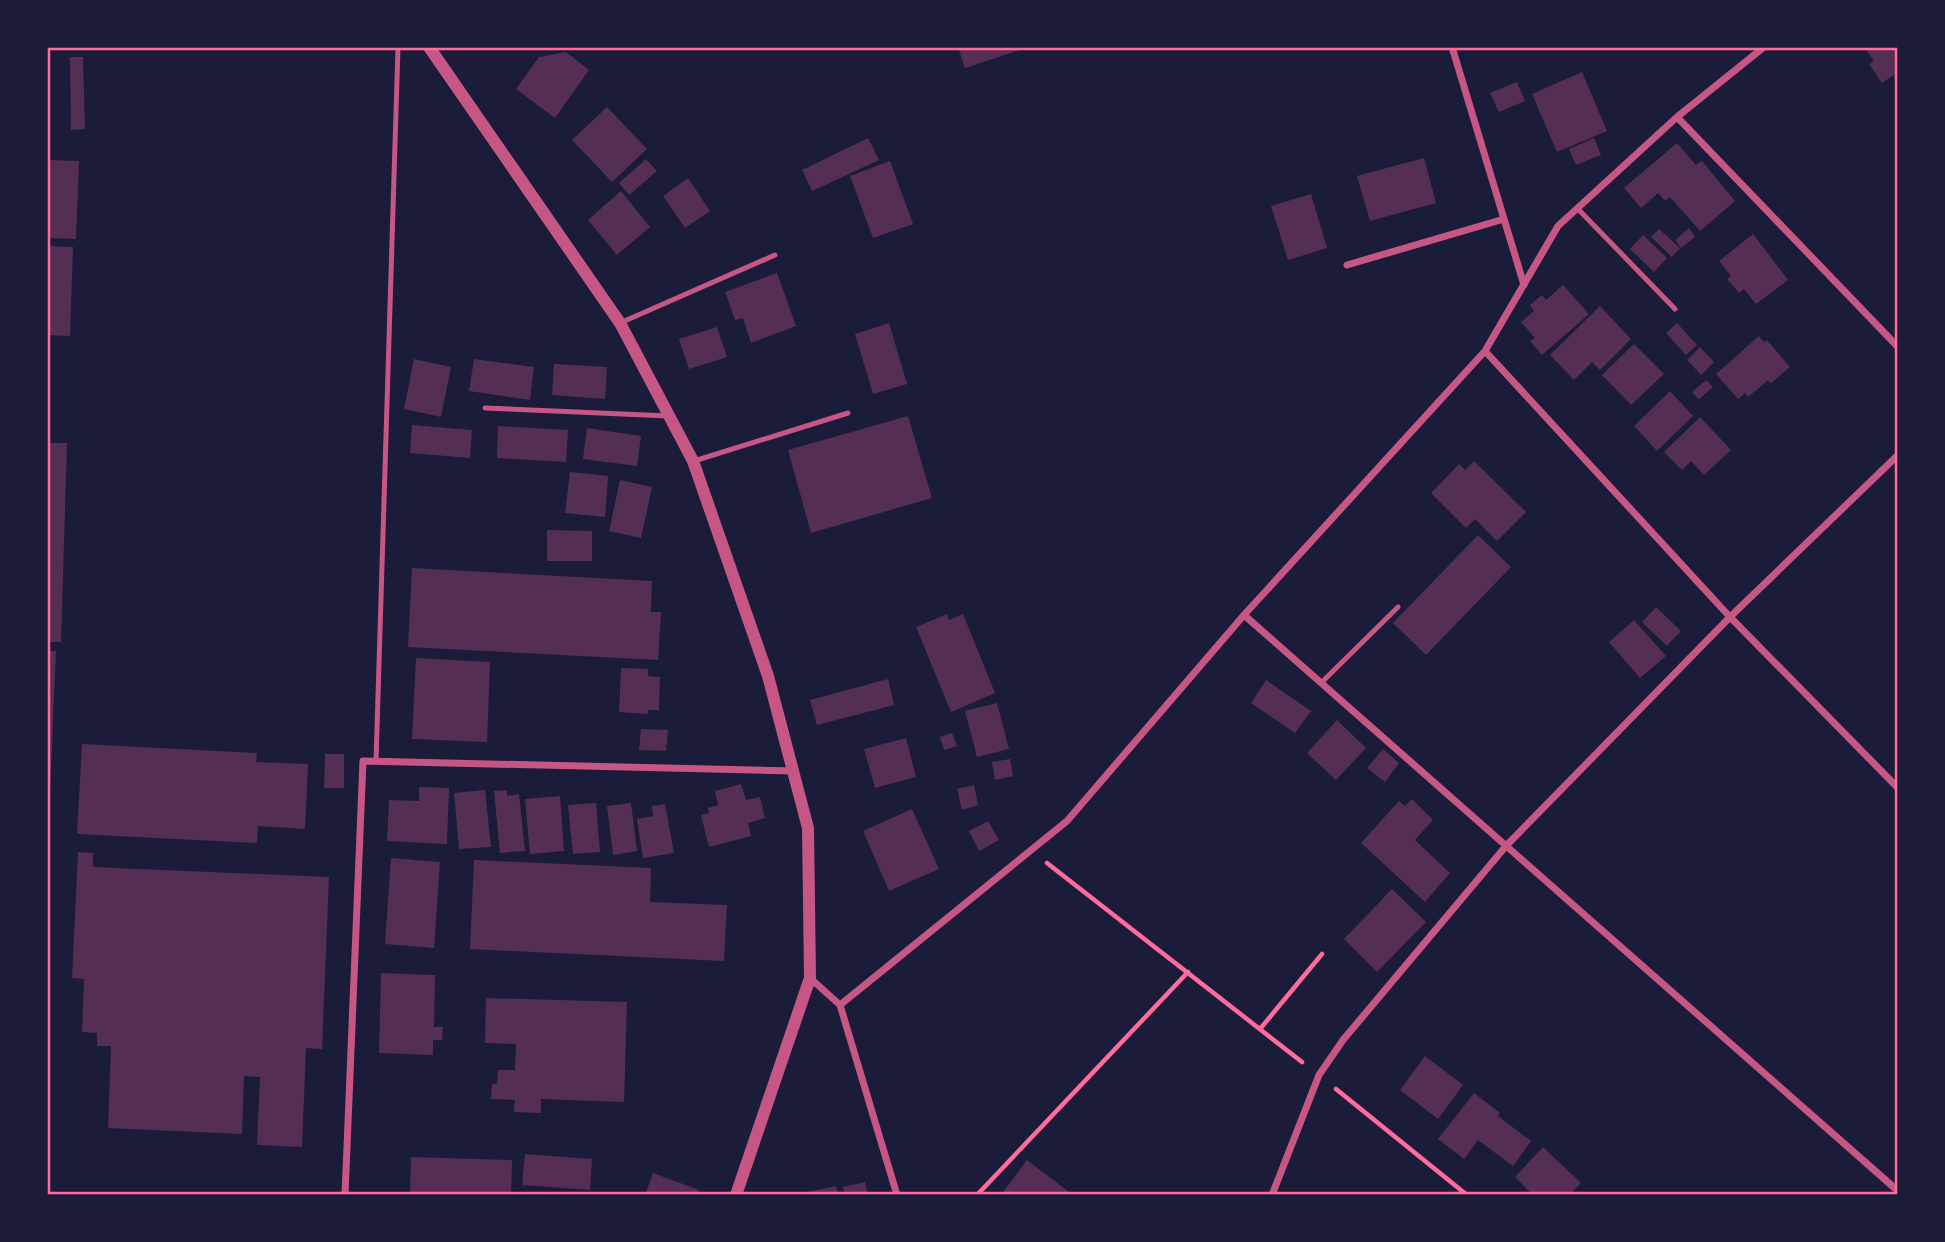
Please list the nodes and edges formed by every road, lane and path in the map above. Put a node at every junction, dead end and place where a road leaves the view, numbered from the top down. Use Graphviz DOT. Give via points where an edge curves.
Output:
graph roads {
  1 [pos="398,47"];
  2 [pos="429,47"];
  3 [pos="1452,47"];
  4 [pos="1764,47"];
  5 [pos="1677,117"];
  6 [pos="1578,209"];
  7 [pos="1504,219"];
  8 [pos="775,256"];
  9 [pos="1347,265"];
  10 [pos="1524,285"];
  11 [pos="1675,309"];
  12 [pos="620,323"];
  13 [pos="1898,347"];
  14 [pos="1485,351"];
  15 [pos="485,408"];
  16 [pos="848,412"];
  17 [pos="671,416"];
  18 [pos="1898,455"];
  19 [pos="693,461"];
  20 [pos="1398,607"];
  21 [pos="1244,615"];
  22 [pos="1730,617"];
  23 [pos="1321,683"];
  24 [pos="376,761"];
  25 [pos="793,771"];
  26 [pos="1898,788"];
  27 [pos="1506,846"];
  28 [pos="1032,851"];
  29 [pos="1322,954"];
  30 [pos="1188,972"];
  31 [pos="810,978"];
  32 [pos="840,1005"];
  33 [pos="1260,1029"];
  34 [pos="1319,1075"];
  35 [pos="1898,1191"];
  36 [pos="345,1195"];
  37 [pos="736,1195"];
  38 [pos="897,1195"];
  39 [pos="977,1195"];
  40 [pos="1272,1195"];
  41 [pos="1467,1195"];
  1 -- 24 [label="lane"];
  2 -- 12 [label="street"];
  3 -- 7 [label="street"];
  4 -- 5 [label="street"];
  5 -- 6 [label="street"];
  5 -- 13 [label="street"];
  6 -- 10 [label="street" via="1558,226"];
  6 -- 11 [label="lane"];
  7 -- 9 [label="street"];
  7 -- 10 [label="street"];
  8 -- 12 [label="lane"];
  10 -- 14 [label="street"];
  12 -- 17 [label="street"];
  14 -- 21 [label="street"];
  14 -- 22 [label="street"];
  15 -- 17 [label="lane"];
  16 -- 19 [label="lane"];
  17 -- 19 [label="street"];
  18 -- 22 [label="street"];
  19 -- 25 [label="street" via="768,676"];
  20 -- 23 [label="lane"];
  21 -- 23 [label="street"];
  21 -- 28 [label="street" via="1067,821"];
  22 -- 26 [label="street"];
  22 -- 27 [label="street"];
  23 -- 27 [label="street"];
  24 -- 25 [label="street"];
  24 -- 36 [label="street" via="363,761"];
  25 -- 31 [label="street" via="808,828"];
  27 -- 34 [label="street" via="1343,1040"];
  27 -- 35 [label="street"];
  28 -- 30 [label="path"];
  28 -- 32 [label="street"];
  29 -- 33 [label="path"];
  30 -- 33 [label="path"];
  30 -- 39 [label="path"];
  31 -- 32 [label="street"];
  31 -- 37 [label="street"];
  32 -- 38 [label="street"];
  33 -- 34 [label="path"];
  34 -- 40 [label="street"];
  34 -- 41 [label="path"];
}
